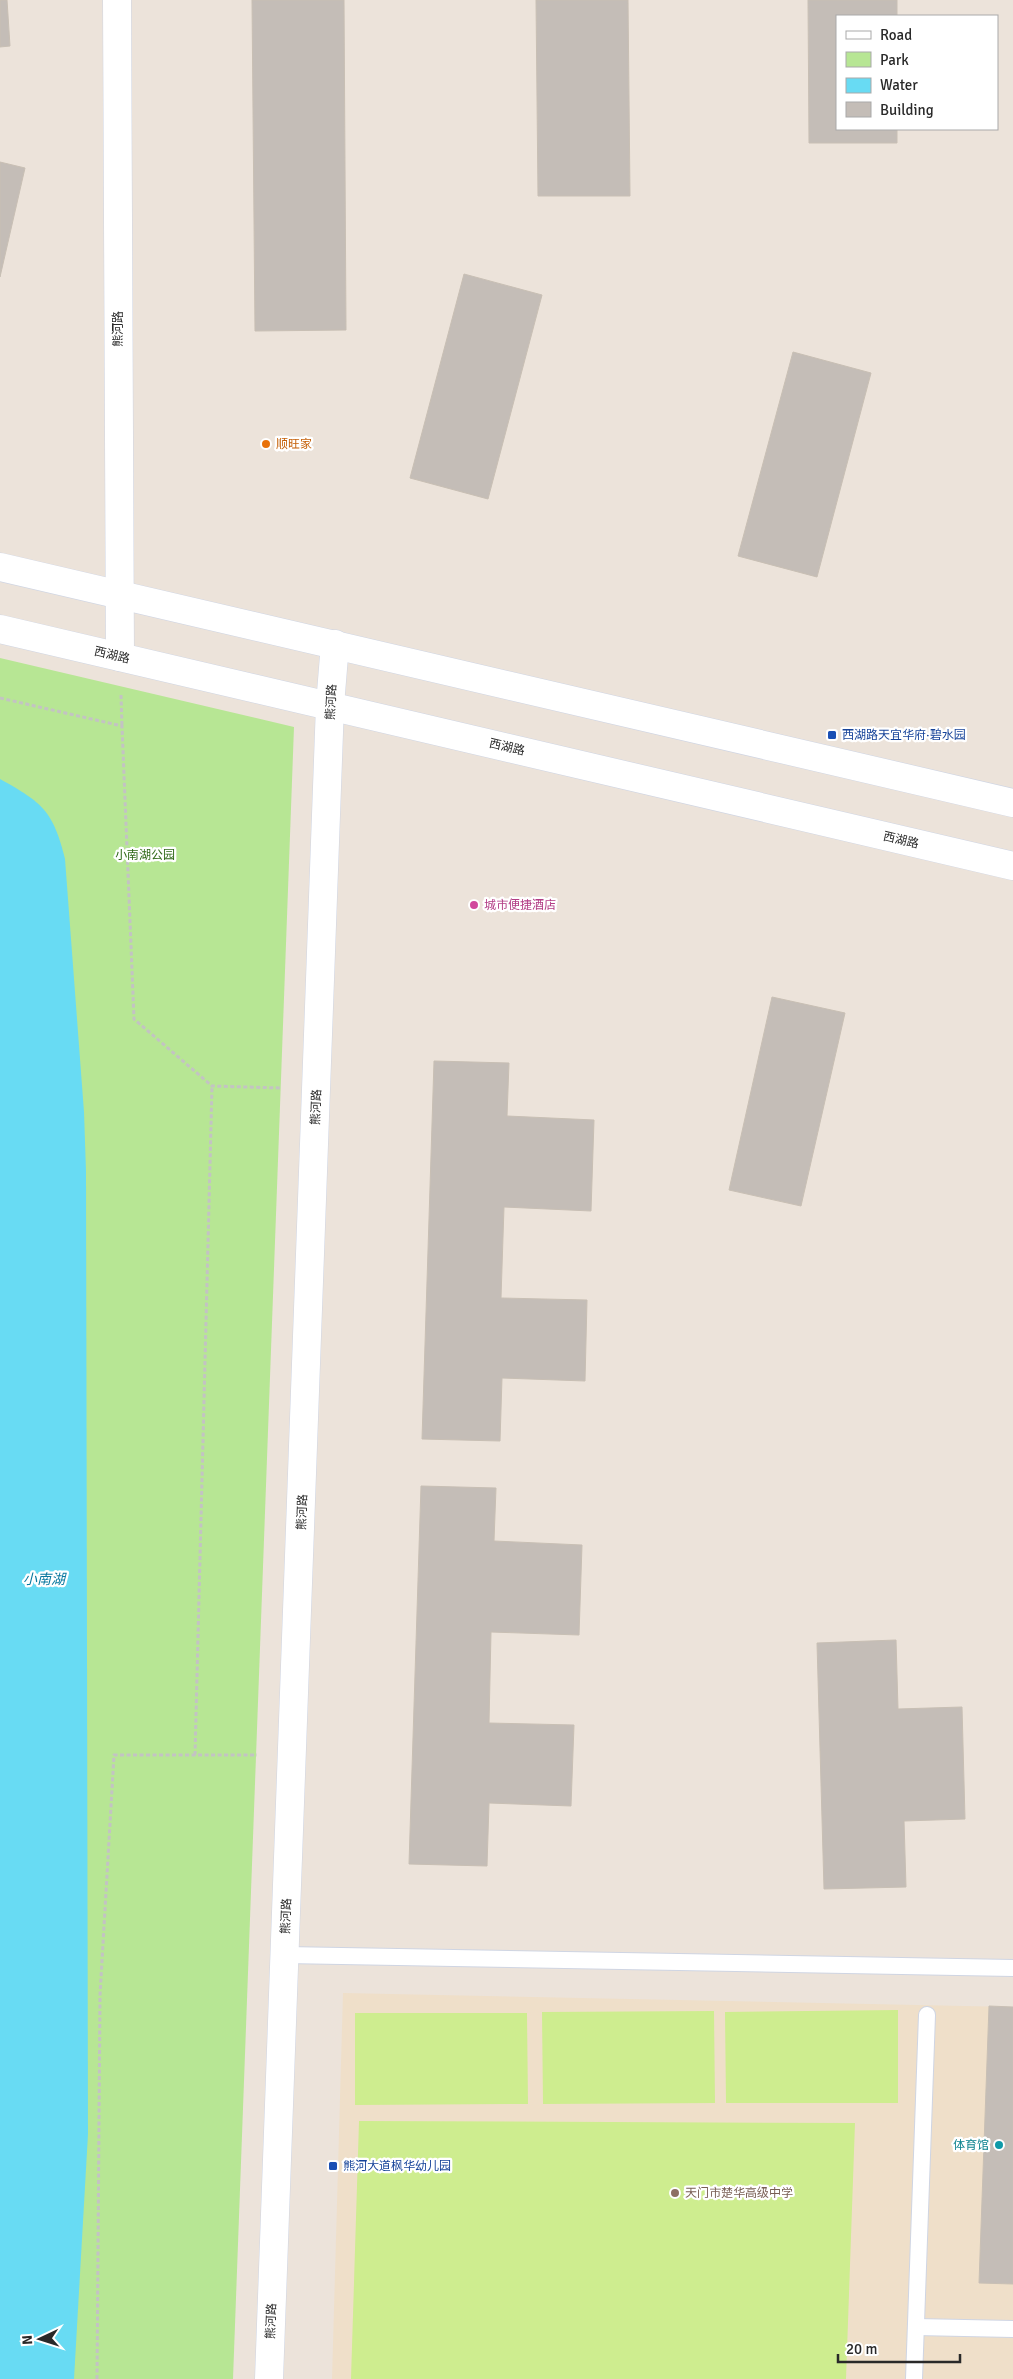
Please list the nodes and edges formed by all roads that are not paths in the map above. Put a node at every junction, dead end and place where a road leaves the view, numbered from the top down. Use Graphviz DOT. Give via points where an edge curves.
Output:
graph roads {
  1 [pos="117,0"];
  2 [pos="0,567"];
  3 [pos="120,594"];
  4 [pos="0,629"];
  5 [pos="335,644"];
  6 [pos="120,657"];
  7 [pos="330,705"];
  8 [pos="1013,803"];
  9 [pos="1013,866"];
  10 [pos="285,1955"];
  11 [pos="1013,1968"];
  12 [pos="927,2015"];
  13 [pos="916,2327"];
  14 [pos="1013,2329"];
  15 [pos="269,2379"];
  16 [pos="914,2379"];
  1 -- 3 [label="street, 熊河路"];
  2 -- 3 [label="street"];
  3 -- 5 [label="street"];
  3 -- 6 [label="street, 熊河路"];
  4 -- 6 [label="street, 西湖路"];
  5 -- 7 [label="street, 熊河路"];
  5 -- 8 [label="street"];
  6 -- 7 [label="street, 西湖路"];
  7 -- 9 [label="street, 西湖路"];
  7 -- 10 [label="street, 熊河路"];
  10 -- 11 [label="lane"];
  10 -- 15 [label="street, 熊河路"];
  12 -- 13 [label="lane"];
  13 -- 14 [label="lane"];
  13 -- 16 [label="lane"];
}
